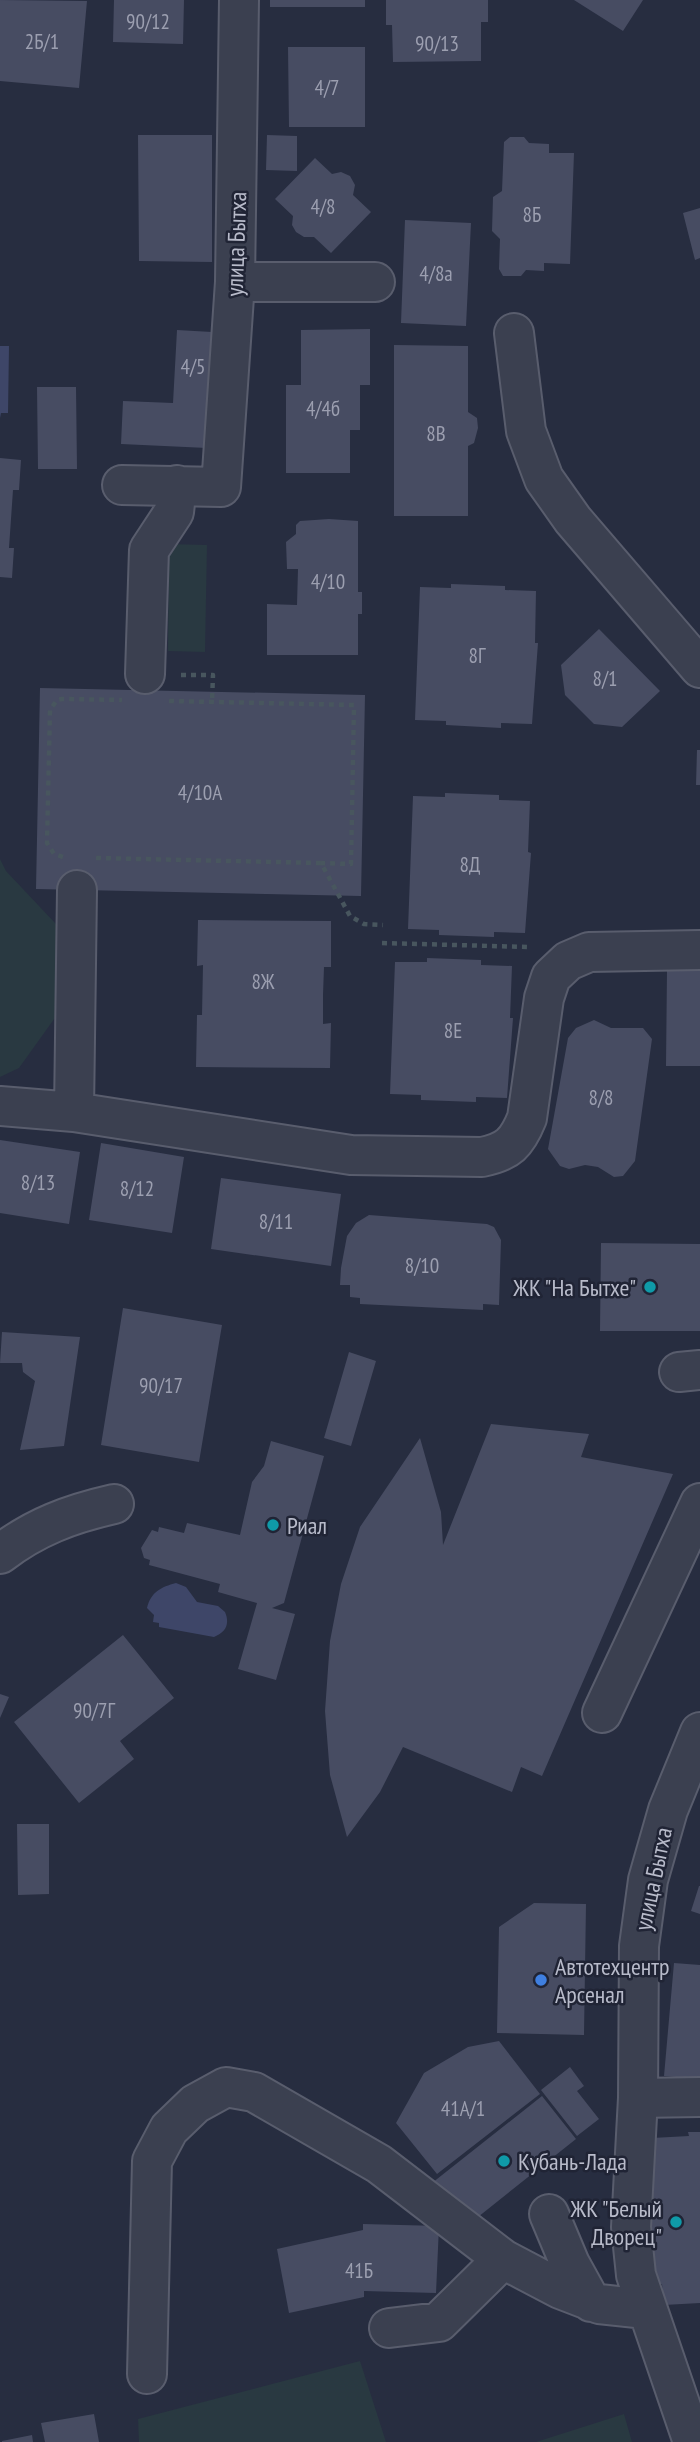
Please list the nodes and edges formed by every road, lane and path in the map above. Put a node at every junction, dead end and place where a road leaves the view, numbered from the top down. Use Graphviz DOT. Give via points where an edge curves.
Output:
graph roads {
  1 [pos="239,0"];
  2 [pos="235,282"];
  3 [pos="375,282"];
  4 [pos="514,333"];
  5 [pos="122,485"];
  6 [pos="177,485"];
  7 [pos="700,668"];
  8 [pos="188,675"];
  9 [pos="144,692"];
  10 [pos="212,702"];
  11 [pos="321,863"];
  12 [pos="80,868"];
  13 [pos="383,925"];
  14 [pos="382,943"];
  15 [pos="526,946"];
  16 [pos="700,950"];
  17 [pos="0,1106"];
  18 [pos="74,1112"];
  19 [pos="700,1503"];
  20 [pos="114,1504"];
  21 [pos="0,1554"];
  22 [pos="602,1713"];
  23 [pos="699,1737"];
  24 [pos="700,2097"];
  25 [pos="638,2098"];
  26 [pos="549,2214"];
  27 [pos="503,2259"];
  28 [pos="591,2302"];
  29 [pos="646,2309"];
  30 [pos="389,2328"];
  31 [pos="147,2374"];
  32 [pos="693,2442"];
  1 -- 2 [label="street, улица Бытха"];
  2 -- 3 [label="street"];
  2 -- 6 [label="street, улица Бытха" via="221,487"];
  4 -- 7 [label="street" via="526,431 544,479 573,520"];
  5 -- 6 [label="street"];
  6 -- 9 [label="street" via="174,512 149,551"];
  8 -- 10 [label="path" via="213,675"];
  9 -- 10 [label="path"];
  9 -- 12 [label="path" via="62,699 50,710 47,843 54,854"];
  10 -- 11 [label="path" via="354,705 351,864"];
  11 -- 12 [label="path"];
  11 -- 13 [label="path" via="350,916 365,925"];
  12 -- 18 [label="street"];
  14 -- 15 [label="path"];
  16 -- 18 [label="street" via="589,952 568,961 551,977 527,1118 511,1148 498,1154 351,1155"];
  17 -- 18 [label="street"];
  19 -- 22 [label="street"];
  20 -- 21 [label="street" via="69,1514"];
  23 -- 25 [label="street, улица Бытха" via="668,1810 648,1880 639,1946"];
  24 -- 25 [label="street"];
  25 -- 29 [label="street, улица Бытха" via="631,2227 636,2275"];
  26 -- 28 [label="street"];
  27 -- 28 [label="street"];
  27 -- 30 [label="street" via="439,2322"];
  27 -- 31 [label="street" via="379,2164 254,2092 226,2087 195,2104 169,2129 152,2161"];
  28 -- 29 [label="street"];
  29 -- 32 [label="street, улица Бытха"];
}
